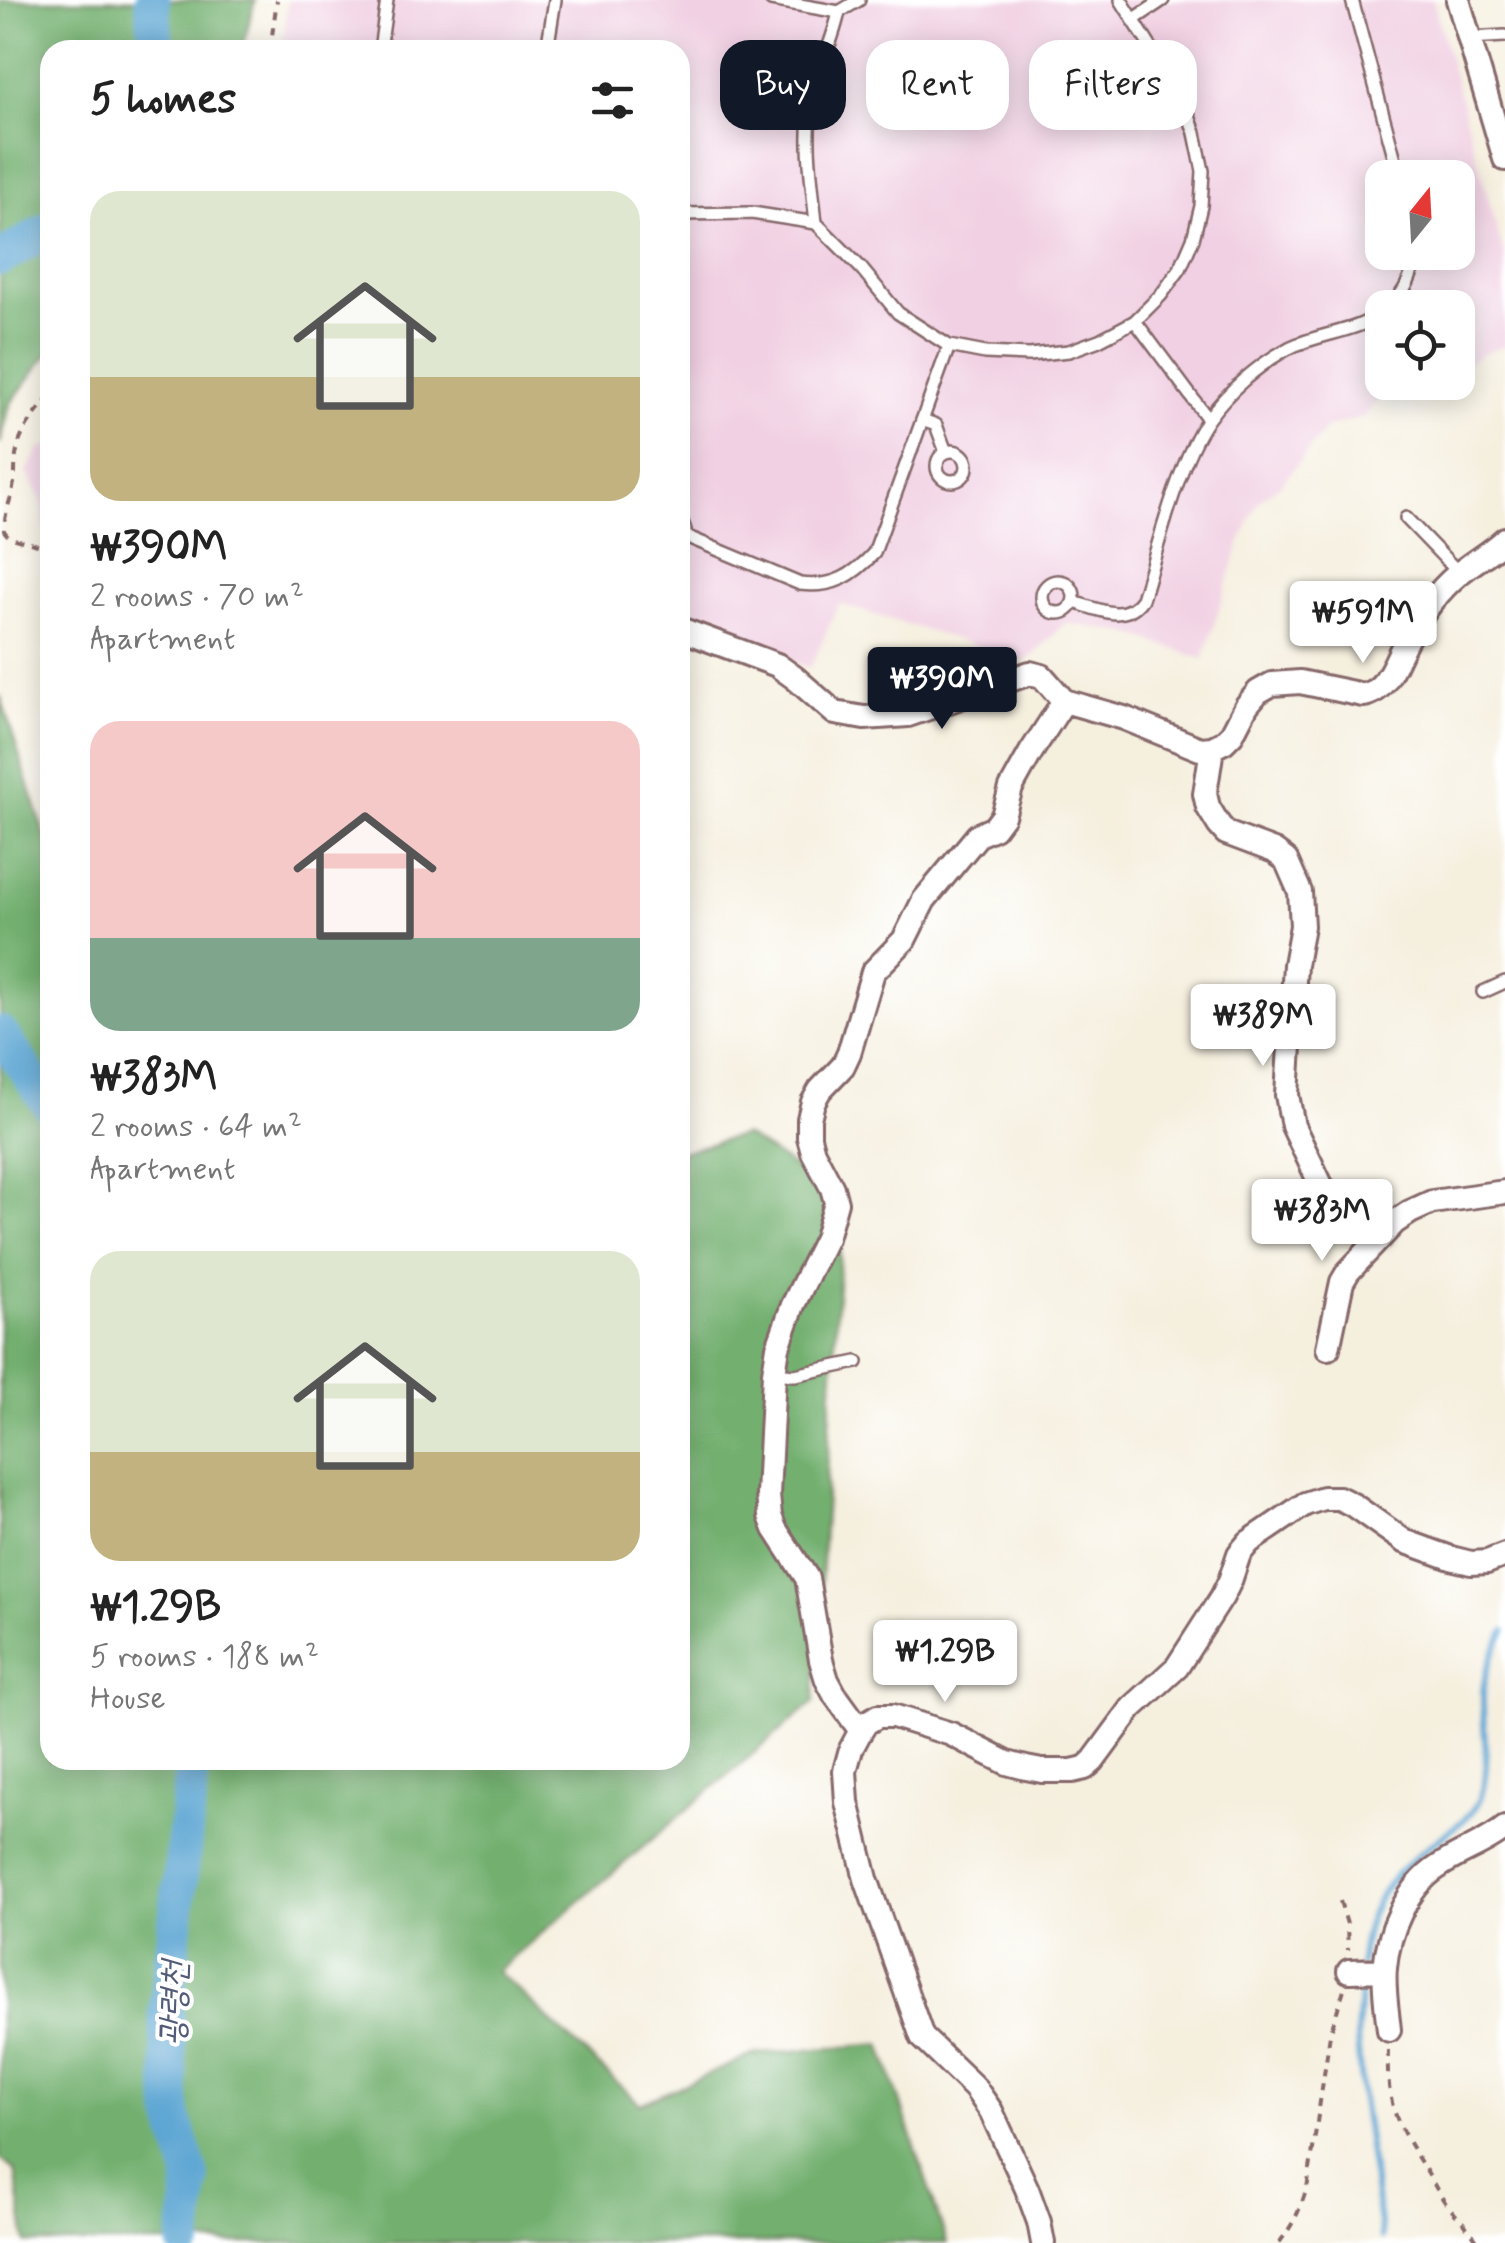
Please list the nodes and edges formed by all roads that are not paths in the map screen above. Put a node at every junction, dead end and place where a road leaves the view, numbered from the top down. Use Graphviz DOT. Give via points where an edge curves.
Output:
graph roads {
  1 [pos="387,0"];
  2 [pos="556,0"];
  3 [pos="771,0"];
  4 [pos="859,0"];
  5 [pos="1121,0"];
  6 [pos="1163,0"];
  7 [pos="1352,0"];
  8 [pos="1458,0"];
  9 [pos="839,12"];
  10 [pos="1132,20"];
  11 [pos="1505,36"];
  12 [pos="1469,38"];
  13 [pos="381,40"];
  14 [pos="549,40"];
  15 [pos="1505,159"];
  16 [pos="1395,160"];
  17 [pos="690,214"];
  18 [pos="816,223"];
  19 [pos="1134,321"];
  20 [pos="1365,322"];
  21 [pos="949,346"];
  22 [pos="1208,419"];
  23 [pos="922,420"];
  24 [pos="946,452"];
  25 [pos="1406,518"];
  26 [pos="1505,539"];
  27 [pos="690,541"];
  28 [pos="1459,573"];
  29 [pos="1074,602"];
  30 [pos="690,633"];
  31 [pos="1064,702"];
  32 [pos="1212,748"];
  33 [pos="1505,982"];
  34 [pos="1483,992"];
  35 [pos="1505,1192"];
  36 [pos="1395,1222"];
  37 [pos="1328,1348"];
  38 [pos="857,1362"];
  39 [pos="774,1373"];
  40 [pos="1505,1555"];
  41 [pos="856,1724"];
  42 [pos="1505,1828"];
  43 [pos="1389,2030"];
  44 [pos="1042,2243"];
  1 -- 13 [label="lane"];
  2 -- 14 [label="lane"];
  3 -- 9 [label="lane"];
  4 -- 9 [label="lane"];
  5 -- 10 [label="lane"];
  6 -- 10 [label="lane"];
  7 -- 16 [label="lane"];
  8 -- 12 [label="street"];
  9 -- 18 [label="lane" via="809,125"];
  10 -- 19 [label="lane" via="1183,100 1204,171 1193,239 1180,269"];
  11 -- 12 [label="lane"];
  12 -- 15 [label="street"];
  17 -- 18 [label="lane" via="752,213"];
  18 -- 21 [label="lane" via="898,313"];
  19 -- 21 [label="lane" via="1069,351 1029,355"];
  19 -- 22 [label="lane"];
  20 -- 22 [label="lane" via="1289,348 1246,378"];
  21 -- 23 [label="lane"];
  22 -- 29 [label="lane" via="1177,488 1142,600 1114,614"];
  23 -- 24 [label="lane" via="936,426"];
  23 -- 27 [label="lane" via="874,552 858,570 818,586 800,584"];
  25 -- 28 [label="lane"];
  26 -- 28 [label="street"];
  28 -- 32 [label="street" via="1423,613 1373,694 1272,684 1247,705 1232,734"];
  30 -- 31 [label="street" via="776,666 835,713 908,715 1030,674 1042,676"];
  31 -- 32 [label="street" via="1124,718 1190,747"];
  31 -- 39 [label="street" via="1012,788 1003,816 978,835 924,900 904,940 873,972 849,1053 813,1102 808,1137 836,1202 784,1325"];
  32 -- 36 [label="street" via="1205,794 1218,826 1286,860 1300,892 1287,1095 1293,1126 1321,1186 1348,1219 1377,1226"];
  33 -- 34 [label="lane"];
  35 -- 36 [label="street" via="1432,1202"];
  36 -- 37 [label="street" via="1342,1282"];
  38 -- 39 [label="lane"];
  39 -- 41 [label="street" via="770,1516 807,1578 821,1660"];
  40 -- 44 [label="street" via="1471,1563 1451,1558 1404,1541 1339,1498 1323,1498 1249,1542 1177,1667 1132,1708 1085,1768 1042,1771 1008,1764 964,1740 893,1716 866,1723 845,1771 866,1879 922,2037 992,2112"];
  42 -- 43 [label="street" via="1418,1884 1367,1970"];
}
